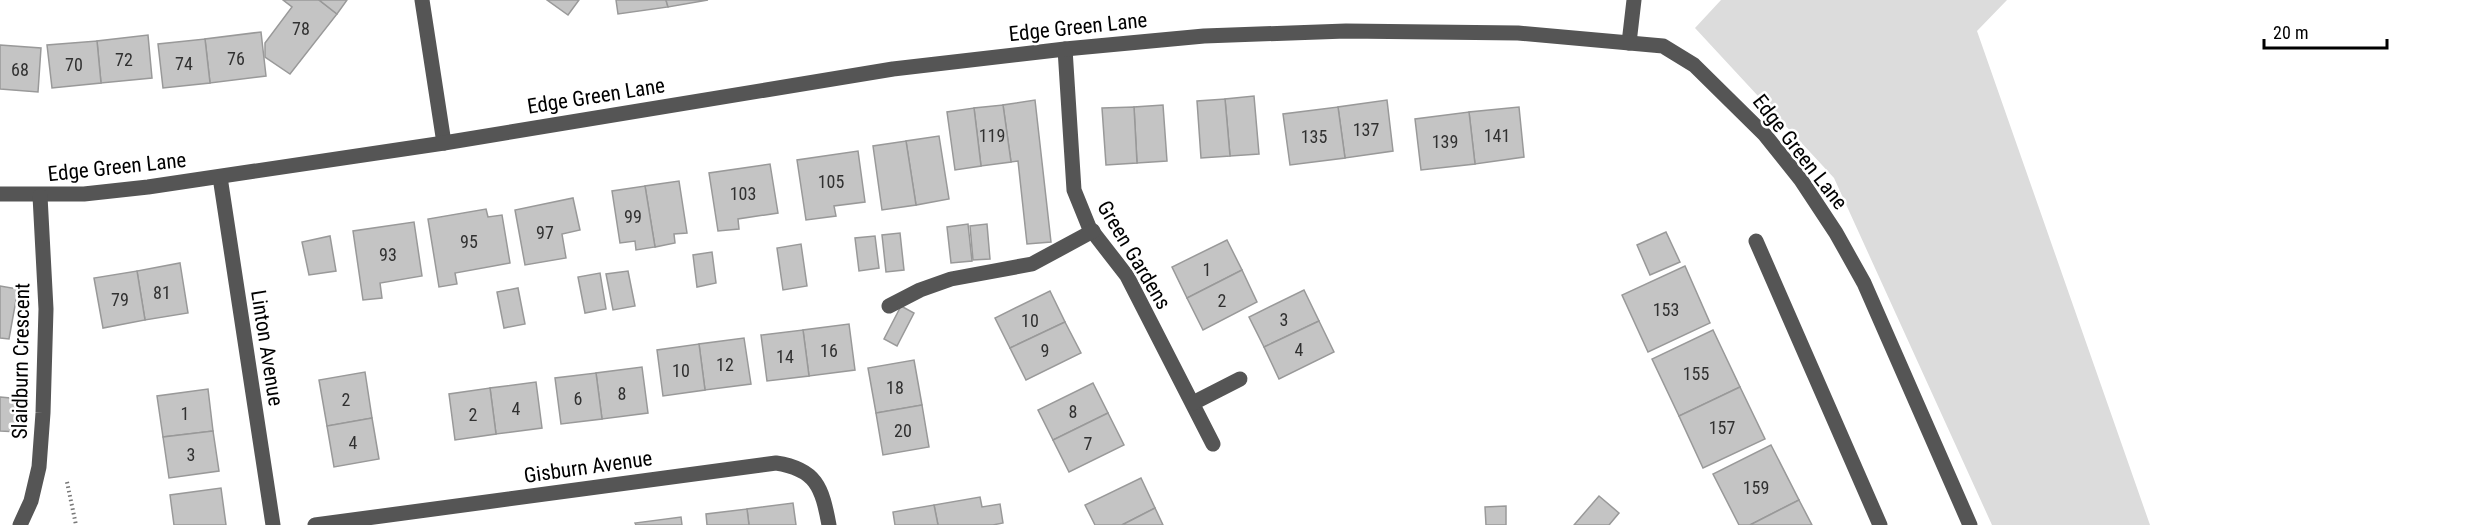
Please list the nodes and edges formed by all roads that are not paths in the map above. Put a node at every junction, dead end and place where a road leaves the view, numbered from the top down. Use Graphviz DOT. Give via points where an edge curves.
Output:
graph roads {
  1 [pos="422,0"];
  2 [pos="1634,0"];
  3 [pos="1629,43"];
  4 [pos="1065,49"];
  5 [pos="444,143"];
  6 [pos="220,177"];
  7 [pos="0,194"];
  8 [pos="40,196"];
  9 [pos="1093,231"];
  10 [pos="1756,241"];
  11 [pos="889,306"];
  12 [pos="1240,379"];
  13 [pos="1192,403"];
  14 [pos="1213,444"];
  15 [pos="20,525"];
  16 [pos="273,525"];
  17 [pos="315,525"];
  18 [pos="829,525"];
  19 [pos="1880,525"];
  20 [pos="1970,525"];
  1 -- 5 [label="street"];
  2 -- 3 [label="street"];
  3 -- 4 [label="street, Edge Green Lane" via="1518,33 1346,31 1204,36"];
  3 -- 20 [label="street, Edge Green Lane" via="1663,46 1694,65 1765,135 1801,180 1864,283"];
  4 -- 5 [label="street, Edge Green Lane" via="893,69"];
  4 -- 9 [label="street, Green Gardens" via="1074,190"];
  5 -- 6 [label="street, Edge Green Lane"];
  6 -- 8 [label="street, Edge Green Lane"];
  6 -- 16 [label="street, Linton Avenue"];
  7 -- 8 [label="street, Edge Green Lane"];
  8 -- 15 [label="street, Slaidburn Crescent" via="46,309 43,413 39,467"];
  9 -- 11 [label="street" via="1032,264 951,279"];
  9 -- 13 [label="street, Green Gardens" via="1126,276"];
  10 -- 19 [label="street"];
  12 -- 13 [label="street"];
  13 -- 14 [label="street, Green Gardens"];
  17 -- 18 [label="street, Gisburn Avenue" via="776,463 796,466 808,473 819,488"];
}
